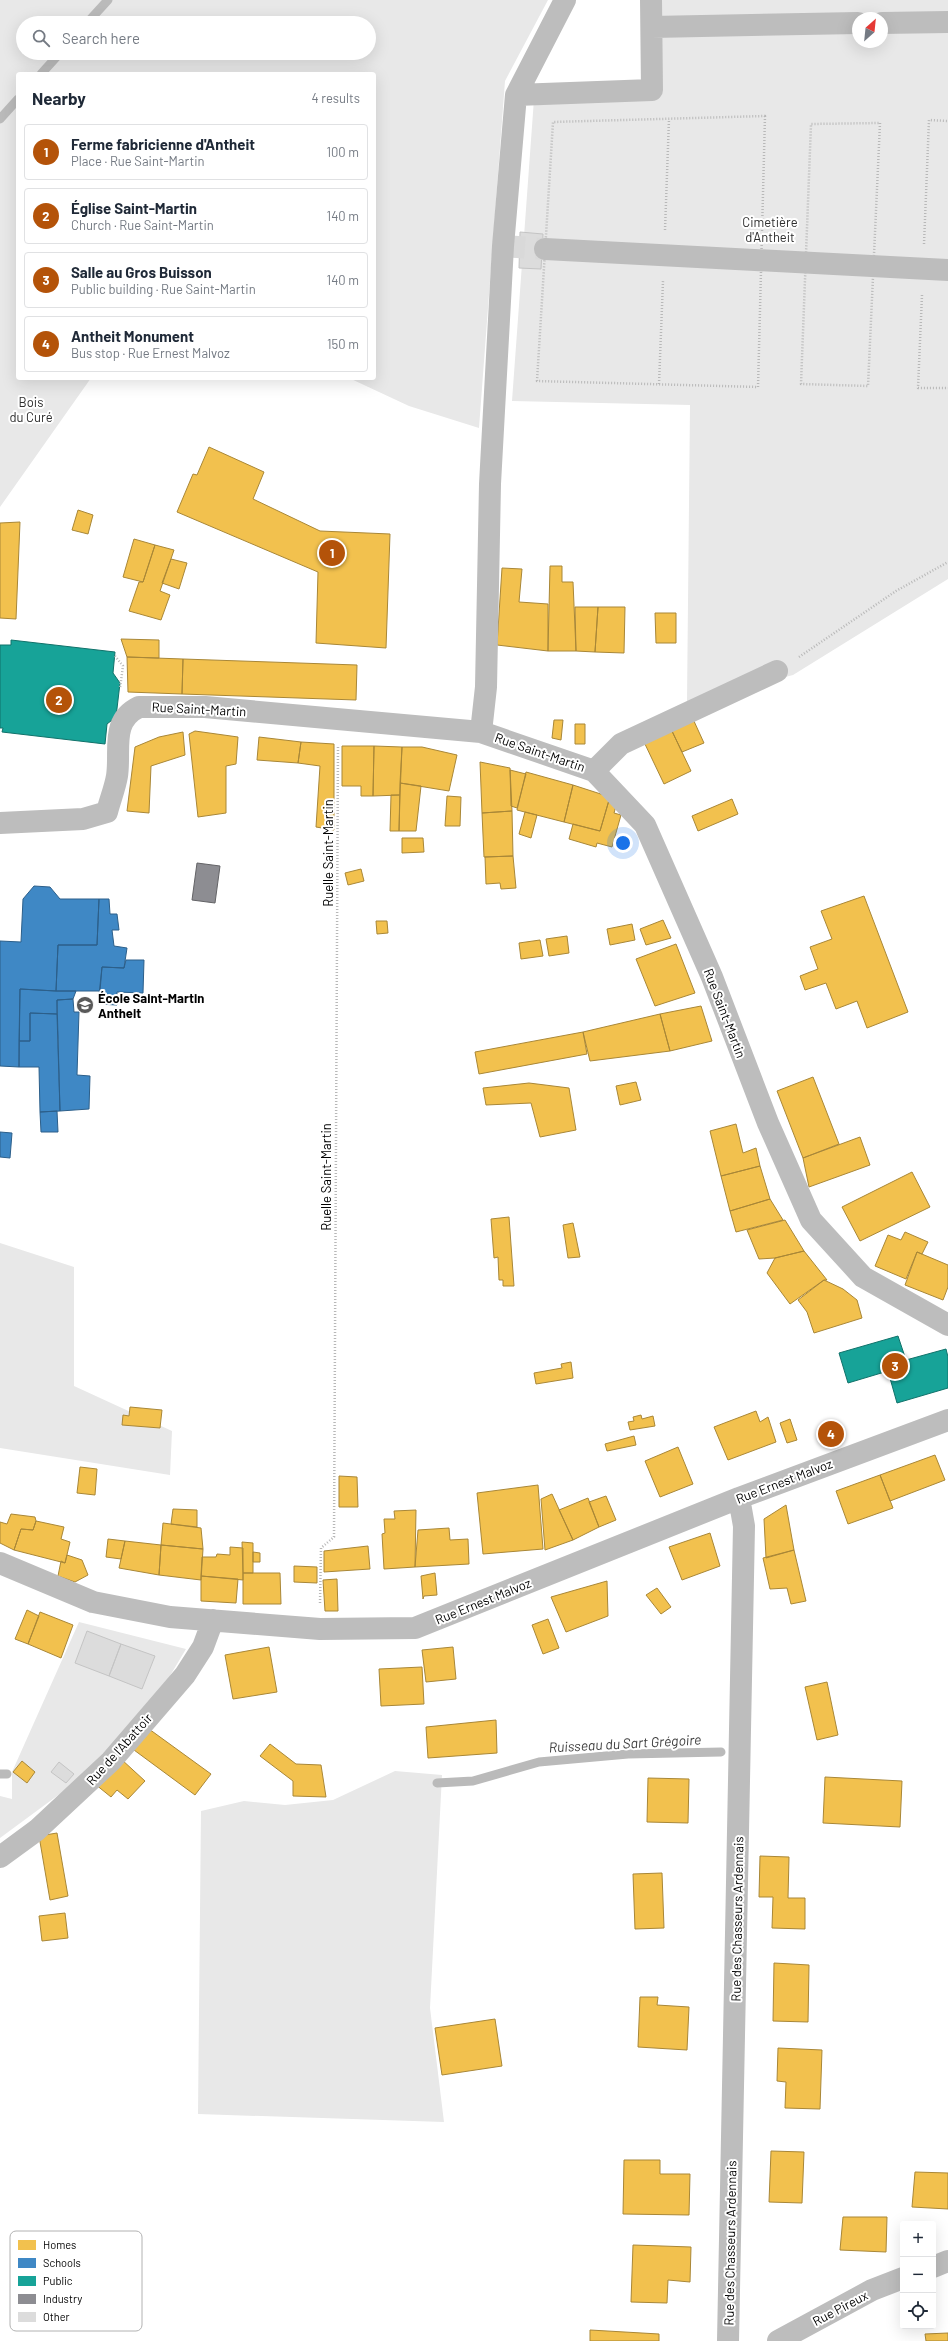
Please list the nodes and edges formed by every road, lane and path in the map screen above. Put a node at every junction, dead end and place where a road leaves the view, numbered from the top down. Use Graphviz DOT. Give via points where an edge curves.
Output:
graph roads {
  1 [pos="565,0"];
  2 [pos="651,0"];
  3 [pos="948,22"];
  4 [pos="852,23"];
  5 [pos="888,23"];
  6 [pos="652,27"];
  7 [pos="516,95"];
  8 [pos="929,120"];
  9 [pos="948,121"];
  10 [pos="545,248"];
  11 [pos="948,270"];
  12 [pos="948,562"];
  13 [pos="115,656"];
  14 [pos="777,671"];
  15 [pos="130,712"];
  16 [pos="338,719"];
  17 [pos="481,732"];
  18 [pos="594,771"];
  19 [pos="0,823"];
  20 [pos="948,1325"];
  21 [pos="948,1420"];
  22 [pos="739,1498"];
  23 [pos="0,1563"];
  24 [pos="213,1620"];
  25 [pos="320,1628"];
  26 [pos="0,1857"];
  27 [pos="948,2261"];
  28 [pos="936,2266"];
  29 [pos="900,2279"];
  30 [pos="728,2341"];
  31 [pos="778,2341"];
  1 -- 7 [label="street"];
  2 -- 6 [label="street"];
  3 -- 5 [label="street"];
  4 -- 6 [label="street"];
  6 -- 7 [label="street" via="652,90"];
  7 -- 17 [label="street, Rue Saint-Martin" via="503,246 490,484 486,687"];
  8 -- 9 [label="path"];
  10 -- 11 [label="street"];
  12 -- 14 [label="path" via="896,592"];
  13 -- 15 [label="path" via="123,666 119,694"];
  14 -- 18 [label="street" via="621,744"];
  15 -- 16 [label="street, Rue Saint-Martin" via="139,707 205,707"];
  15 -- 19 [label="street" via="124,718 118,735 117,776 107,812 83,819"];
  16 -- 17 [label="street, Rue Saint-Martin"];
  16 -- 25 [label="path, Ruelle Saint-Martin" via="334,1537 320,1548"];
  17 -- 18 [label="street, Rue Saint-Martin"];
  18 -- 20 [label="street, Rue Saint-Martin" via="645,825 712,977 768,1123 811,1220 863,1277"];
  21 -- 22 [label="street, Rue Ernest Malvoz"];
  22 -- 25 [label="street, Rue Ernest Malvoz" via="415,1628"];
  22 -- 30 [label="street, Rue des Chasseurs Ardennais" via="744,1526"];
  23 -- 24 [label="street, Rue Ernest Malvoz" via="93,1602 170,1617"];
  24 -- 25 [label="street, Rue Ernest Malvoz"];
  24 -- 26 [label="street, Rue de l'Abattoir" via="203,1647 185,1675 111,1761 37,1830"];
  27 -- 28 [label="street"];
  29 -- 31 [label="street, Rue Pireux" via="872,2290"];
}
